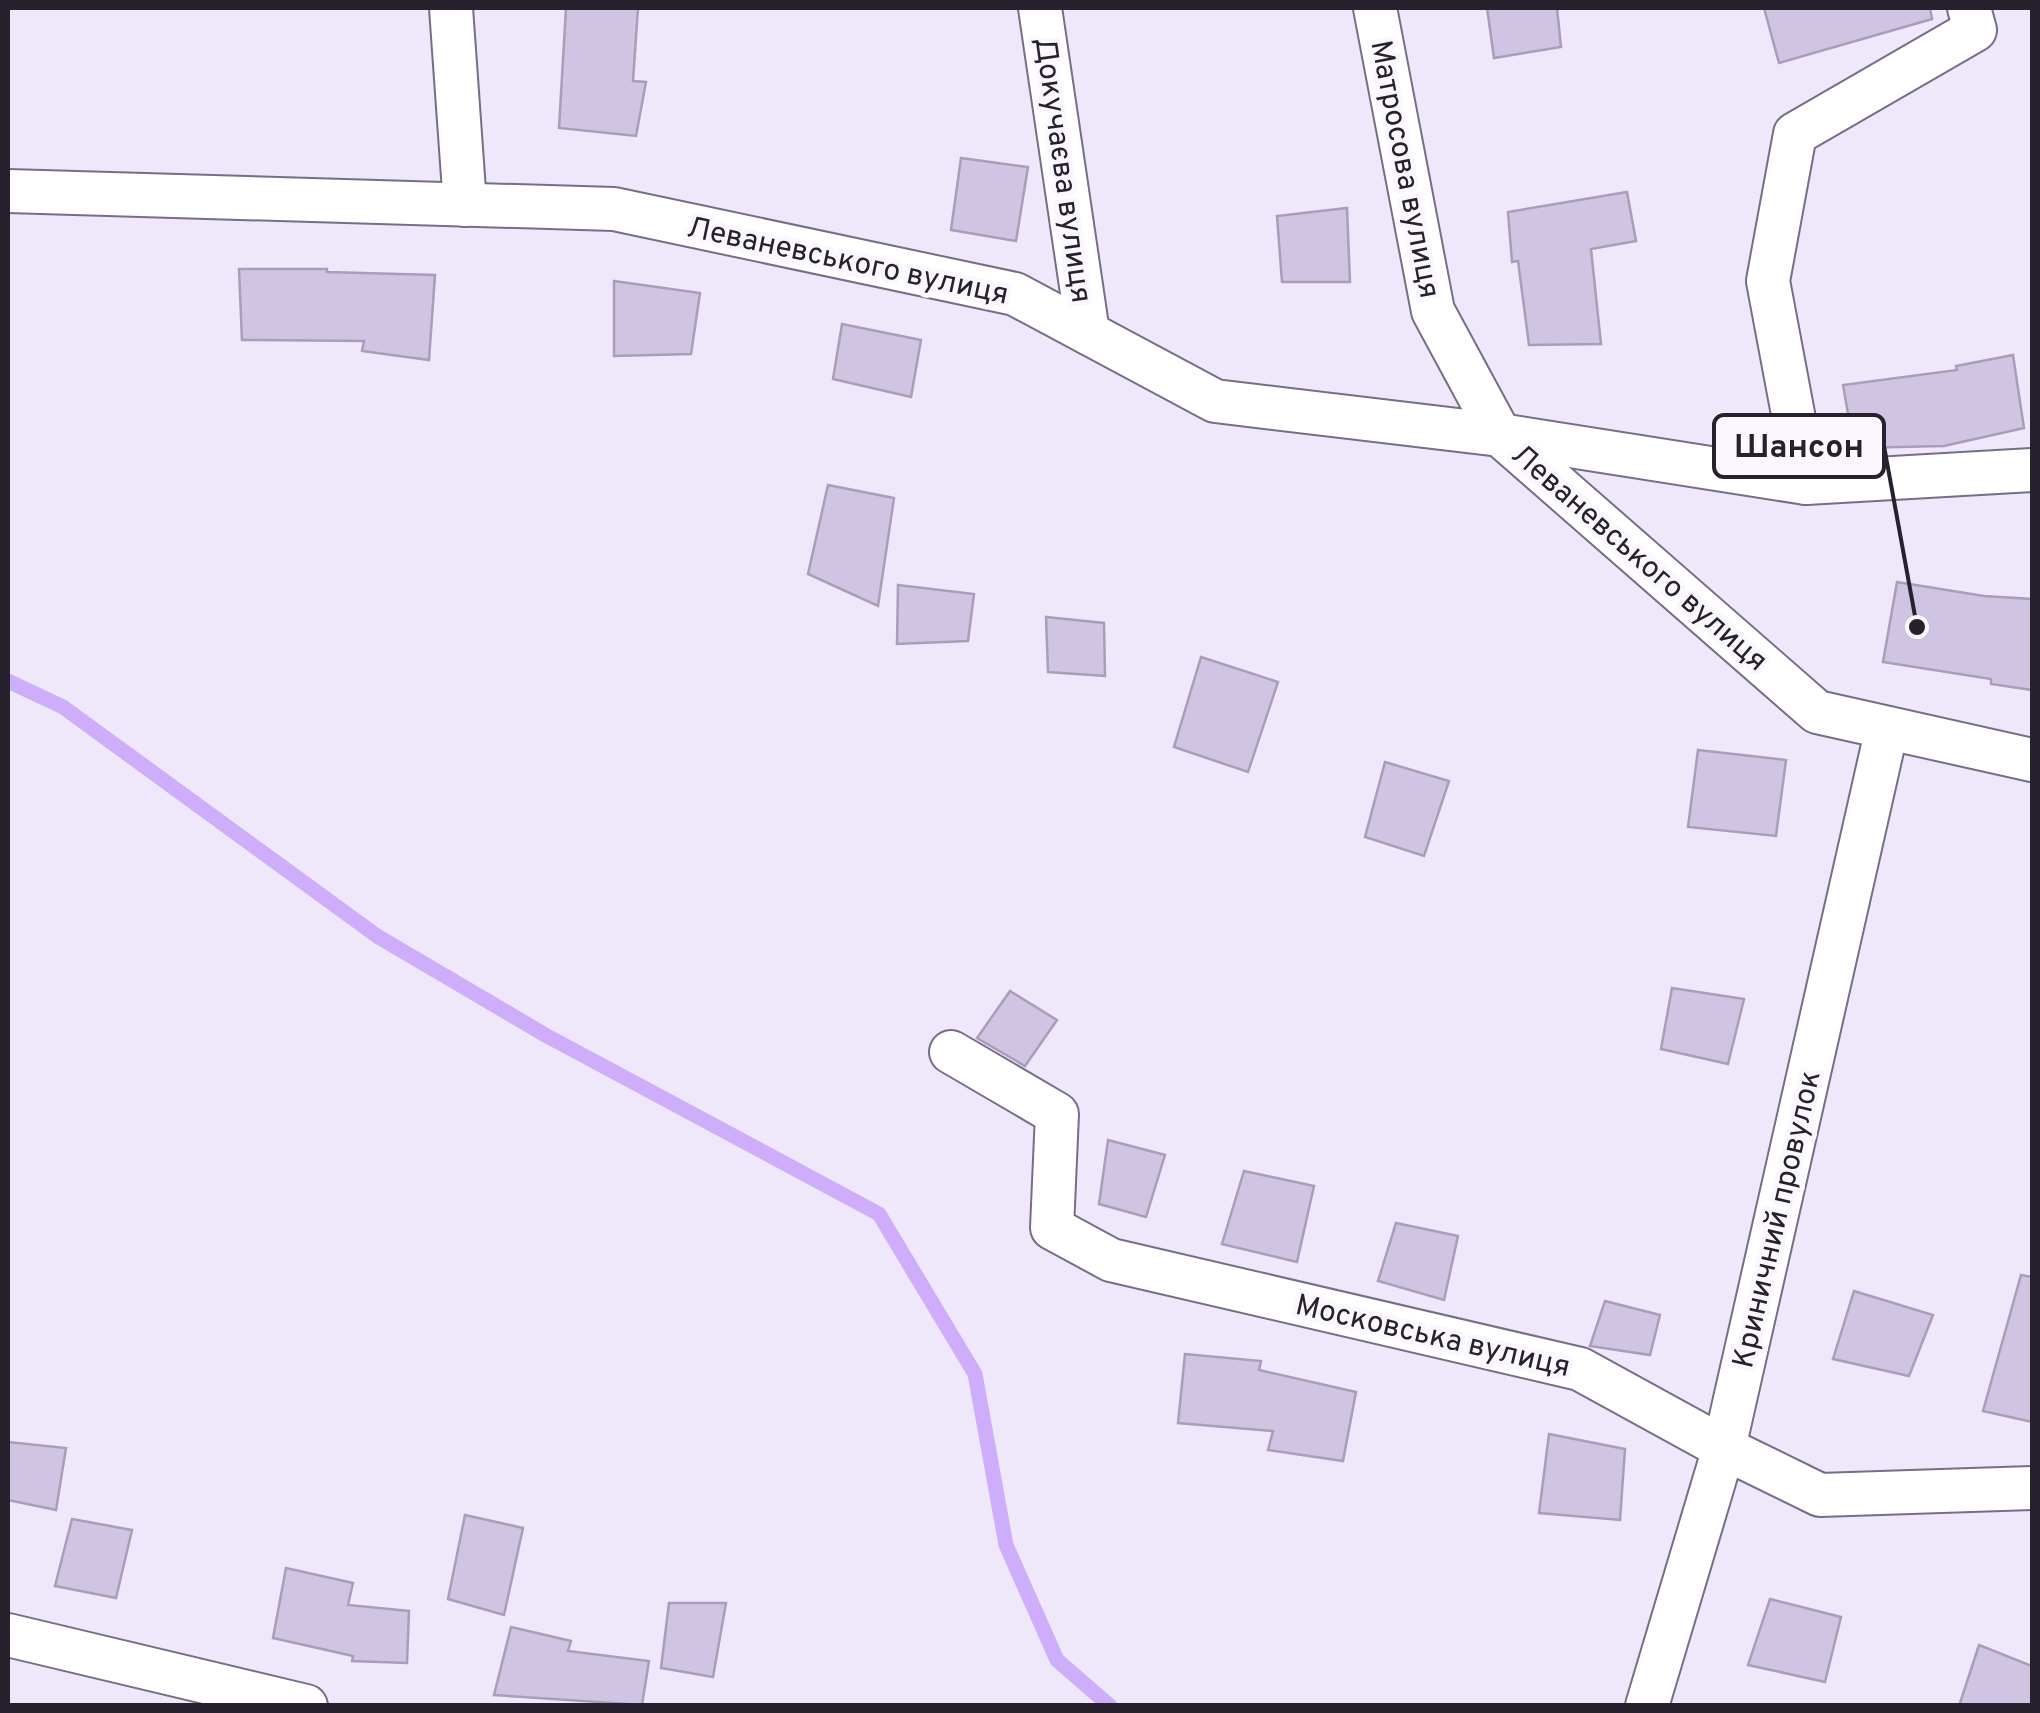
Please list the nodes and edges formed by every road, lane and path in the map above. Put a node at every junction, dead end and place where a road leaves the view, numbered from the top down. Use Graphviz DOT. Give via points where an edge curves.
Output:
graph roads {
  1 [pos="451,8"];
  2 [pos="1040,8"];
  3 [pos="1375,8"];
  4 [pos="1969,8"];
  5 [pos="8,192"];
  6 [pos="465,205"];
  7 [pos="1088,333"];
  8 [pos="1500,435"];
  9 [pos="2032,470"];
  10 [pos="1806,483"];
  11 [pos="1886,728"];
  12 [pos="2032,760"];
  13 [pos="951,1052"];
  14 [pos="1724,1448"];
  15 [pos="2032,1488"];
  16 [pos="8,1636"];
  17 [pos="306,1706"];
  18 [pos="1647,1706"];
  1 -- 6 [label="street"];
  2 -- 7 [label="street, Докучаєва вулиця"];
  3 -- 8 [label="street, Матросова вулиця" via="1433,310"];
  4 -- 10 [label="street" via="1974,30 1795,134 1768,281"];
  5 -- 6 [label="street, Леваневського вулиця"];
  6 -- 7 [label="street, Леваневського вулиця" via="614,209 1014,294"];
  7 -- 8 [label="street, Леваневського вулиця" via="1216,401"];
  8 -- 10 [label="street"];
  8 -- 11 [label="street, Леваневського вулиця" via="1817,712"];
  9 -- 10 [label="street"];
  11 -- 12 [label="street, Леваневського вулиця"];
  11 -- 14 [label="street, Криничний провулок"];
  13 -- 14 [label="street, Московська вулиця" via="1057,1114 1052,1228 1111,1260 1580,1369"];
  14 -- 15 [label="street, Московська вулиця" via="1820,1496"];
  14 -- 18 [label="street, Криничний провулок"];
  16 -- 17 [label="street"];
}
